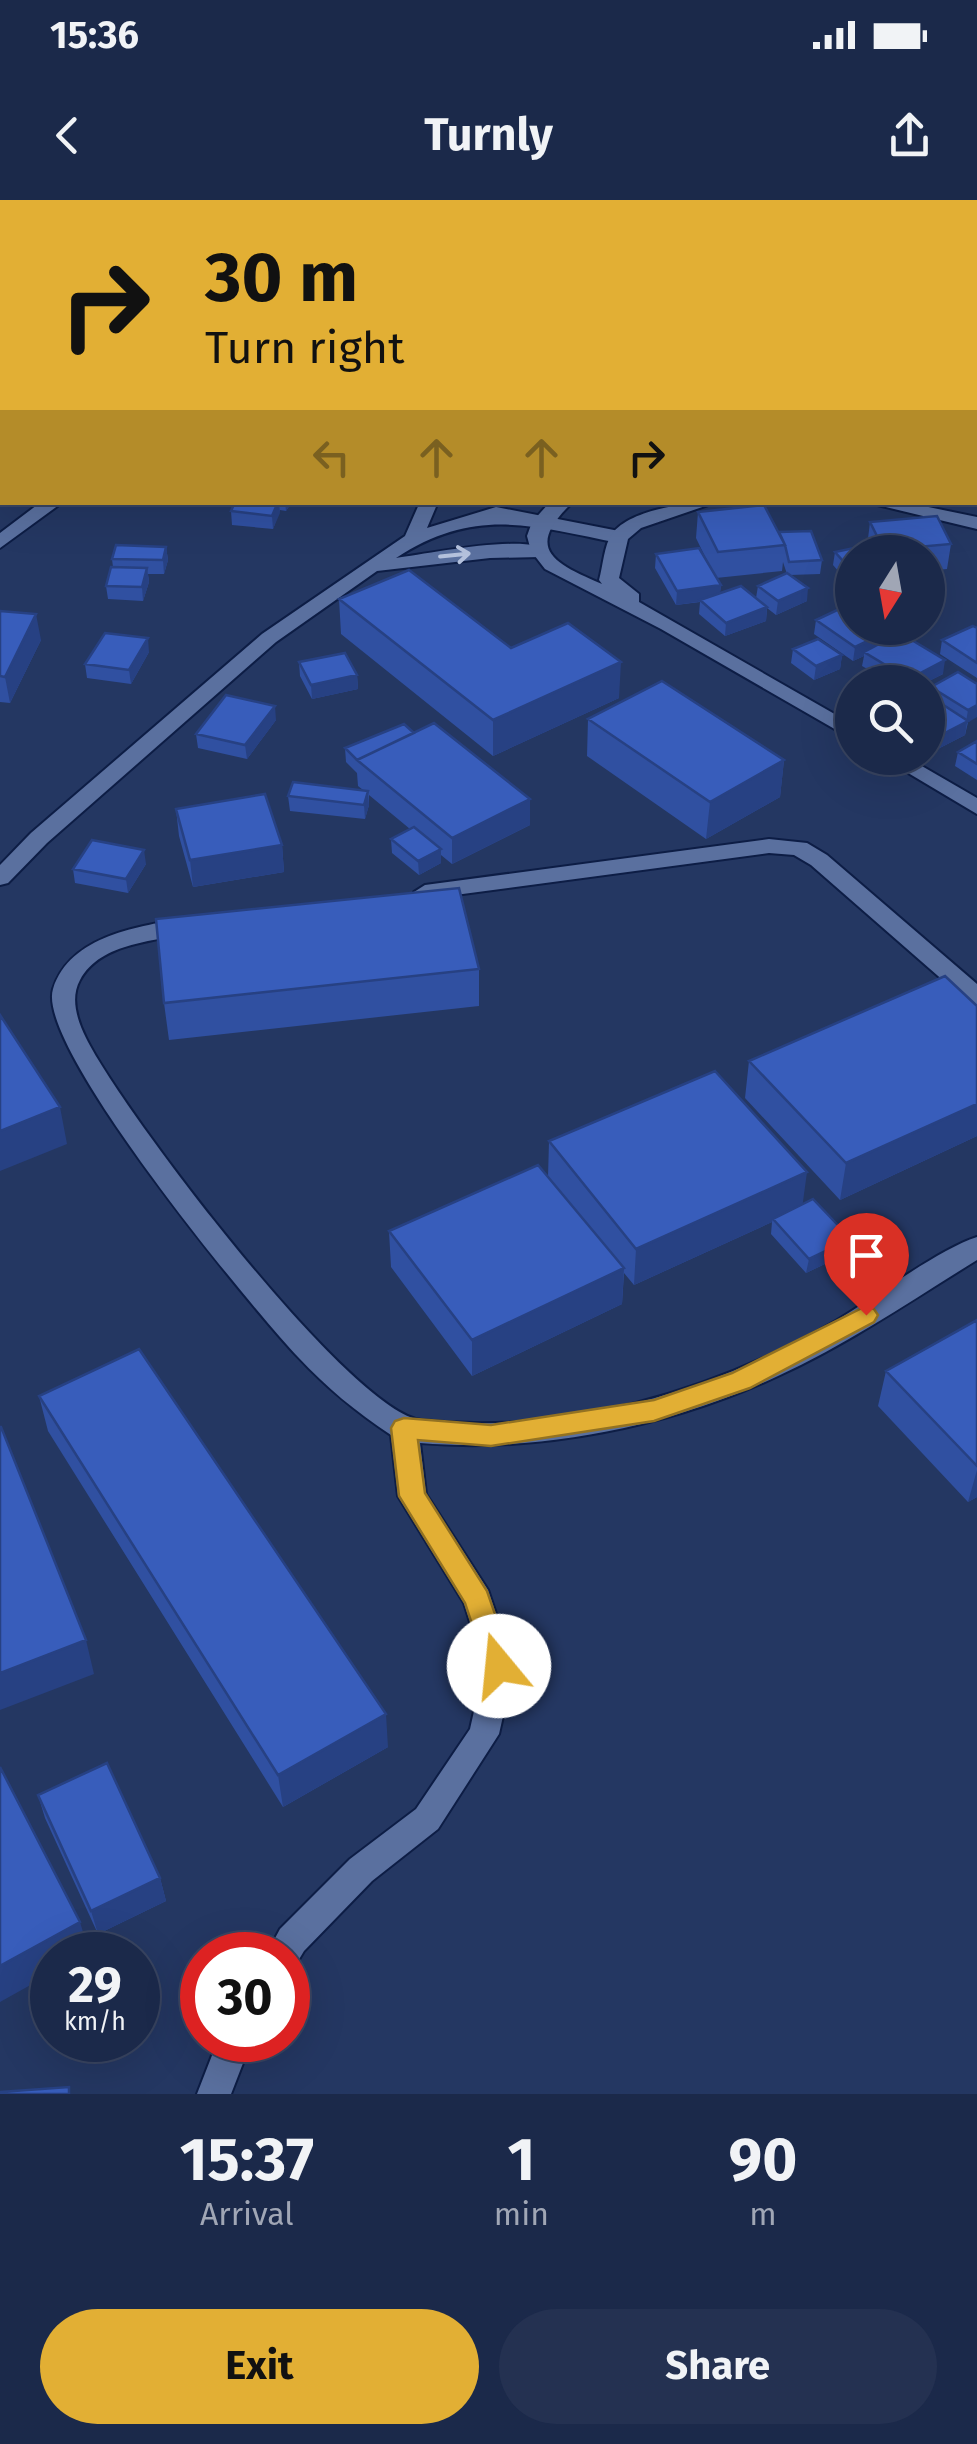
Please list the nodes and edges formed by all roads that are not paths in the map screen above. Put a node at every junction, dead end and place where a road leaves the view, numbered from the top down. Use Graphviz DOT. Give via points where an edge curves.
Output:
graph roads {
  1 [pos="50,505"];
  2 [pos="427,505"];
  3 [pos="479,505"];
  4 [pos="561,505"];
  5 [pos="698,505"];
  6 [pos="889,505"];
  7 [pos="510,516"];
  8 [pos="542,522"];
  9 [pos="977,523"];
  10 [pos="618,537"];
  11 [pos="413,540"];
  12 [pos="0,542"];
  13 [pos="540,551"];
  14 [pos="371,567"];
  15 [pos="652,614"];
  16 [pos="835,723"];
  17 [pos="923,775"];
  18 [pos="977,807"];
  19 [pos="0,878"];
  20 [pos="406,894"];
  21 [pos="208,922"];
  22 [pos="977,997"];
  23 [pos="977,1248"];
  24 [pos="404,1428"];
  25 [pos="300,1932"];
  26 [pos="227,2062"];
  27 [pos="214,2094"];
  1 -- 12 [label="street"];
  2 -- 11 [label="street"];
  3 -- 7 [label="street"];
  4 -- 8 [label="street"];
  5 -- 10 [label="street" via="634,524"];
  6 -- 9 [label="street"];
  7 -- 8 [label="street"];
  7 -- 11 [label="street" via="470,520"];
  8 -- 10 [label="street"];
  8 -- 13 [label="street" via="536,536"];
  10 -- 15 [label="street" via="609,580"];
  11 -- 14 [label="street"];
  14 -- 13 [label="street, one-way"];
  13 -- 15 [label="street" via="556,569"];
  14 -- 19 [label="street" via="269,638"];
  15 -- 16 [label="street"];
  17 -- 18 [label="street"];
  20 -- 22 [label="street" via="770,846 799,848"];
  21 -- 24 [label="street" via="94,951 74,967 62,996 68,1021 107,1094 206,1230 355,1394"];
  23 -- 24 [label="street" via="834,1335 741,1380 654,1410 491,1436"];
  24 -- 25 [label="street" via="412,1496 478,1599 499,1666 484,1734 427,1819 361,1870"];
  26 -- 27 [label="street"];
}
